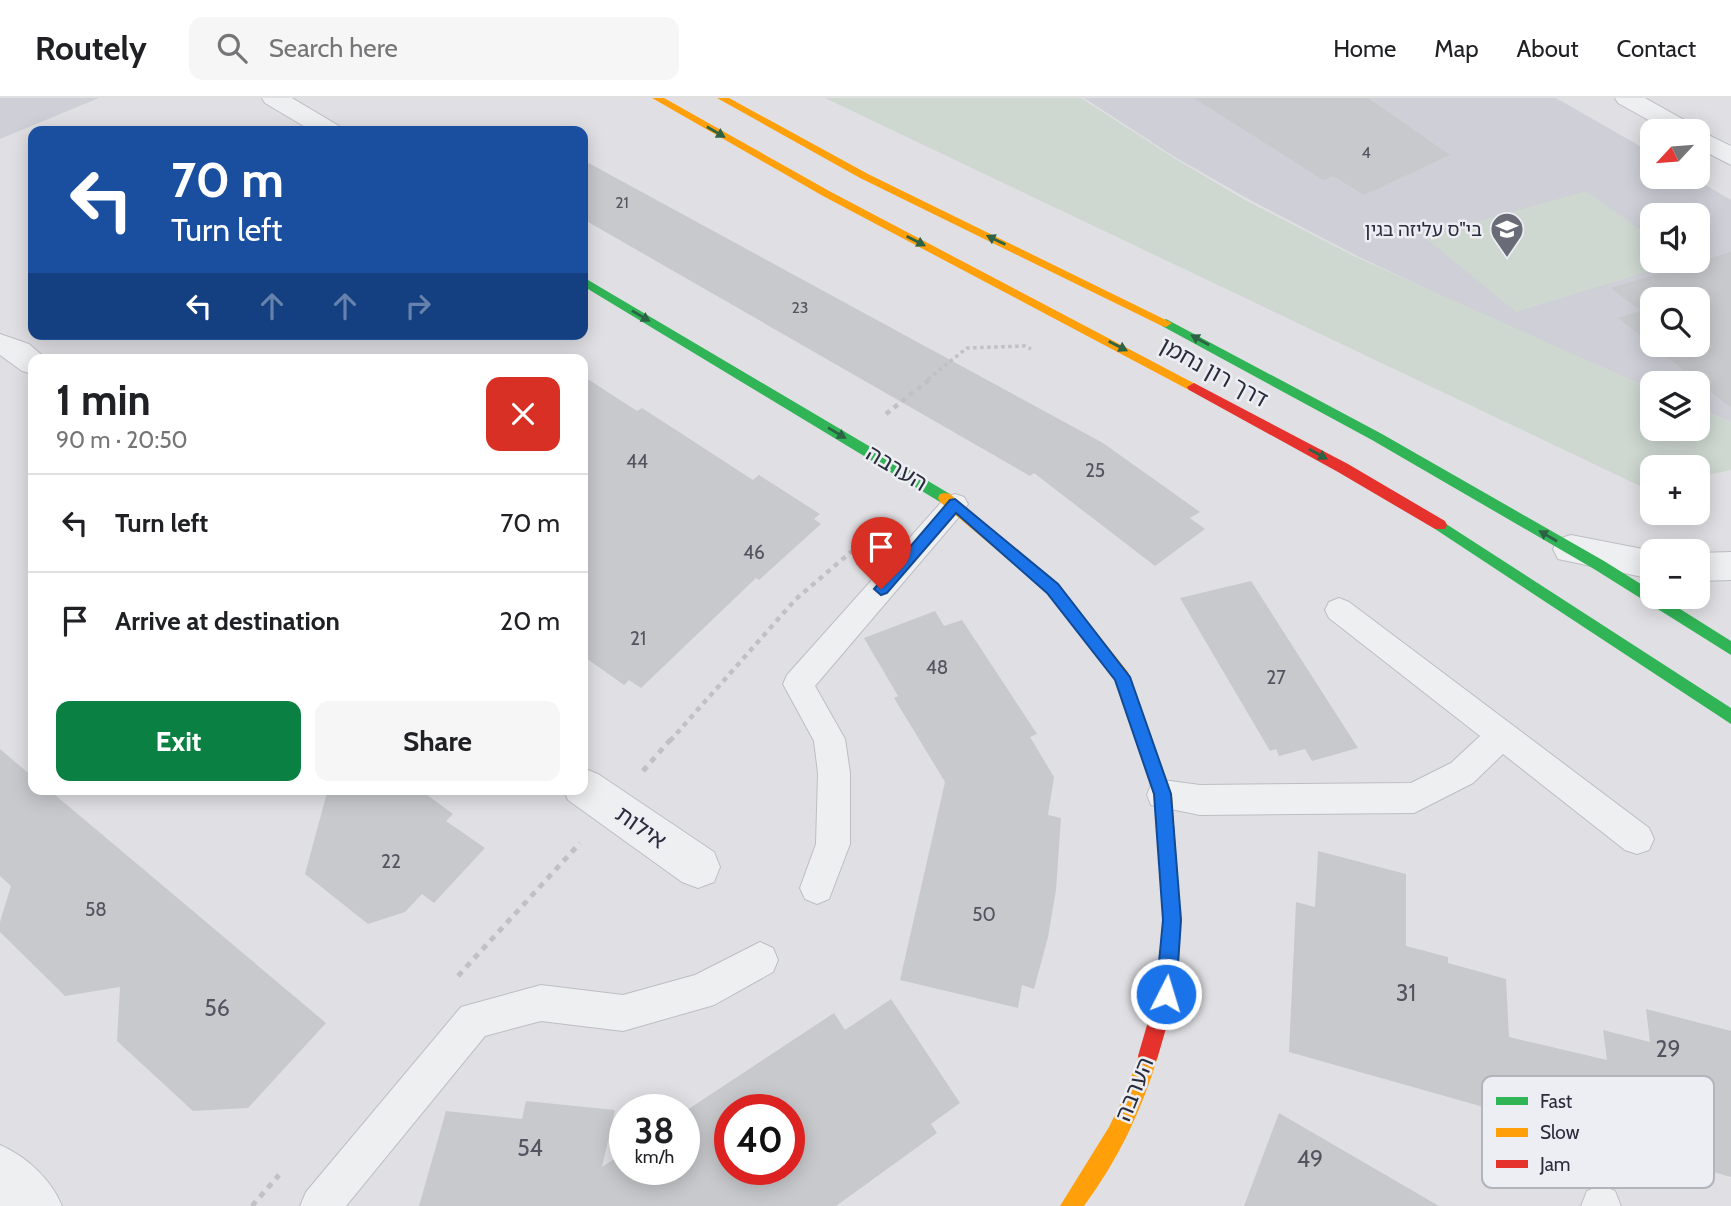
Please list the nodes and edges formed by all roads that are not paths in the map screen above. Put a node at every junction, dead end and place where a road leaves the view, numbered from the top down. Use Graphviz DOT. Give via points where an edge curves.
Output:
graph roads {
  1 [pos="274,98"];
  2 [pos="657,98"];
  3 [pos="722,98"];
  4 [pos="1627,98"];
  5 [pos="1664,119"];
  6 [pos="322,126"];
  7 [pos="1731,134"];
  8 [pos="1710,136"];
  9 [pos="1710,145"];
  10 [pos="1731,157"];
  11 [pos="588,284"];
  12 [pos="0,344"];
  13 [pos="28,360"];
  14 [pos="955,504"];
  15 [pos="1571,549"];
  16 [pos="1640,563"];
  17 [pos="1731,566"];
  18 [pos="1710,567"];
  19 [pos="1339,610"];
  20 [pos="1731,649"];
  21 [pos="1731,717"];
  22 [pos="1503,734"];
  23 [pos="1163,794"];
  24 [pos="597,797"];
  25 [pos="1637,839"];
  26 [pos="698,867"];
  27 [pos="817,888"];
  28 [pos="760,960"];
  29 [pos="0,1171"];
  30 [pos="36,1206"];
  31 [pos="320,1206"];
  32 [pos="1071,1206"];
  1 -- 6 [label="street"];
  2 -- 21 [label="main road, דרך רון נחמן, one-way" via="828,196 1347,470 1563,602"];
  15 -- 3 [label="main road, דרך רון נחמן, one-way" via="1189,334 864,176"];
  4 -- 5 [label="street"];
  7 -- 8 [label="street"];
  9 -- 10 [label="street"];
  11 -- 14 [label="main road, הערבה, one-way"];
  12 -- 13 [label="street"];
  14 -- 23 [label="main road, הערבה" via="1053,589 1122,677"];
  14 -- 27 [label="lane" via="798,684 829,740 834,773 833,844"];
  15 -- 16 [label="street"];
  15 -- 20 [label="main road, דרך רון נחמן"];
  17 -- 18 [label="street"];
  19 -- 22 [label="lane"];
  22 -- 23 [label="lane" via="1462,773 1414,798 1200,800"];
  22 -- 25 [label="lane"];
  23 -- 32 [label="main road, הערבה" via="1172,920 1166,994 1141,1081 1097,1173"];
  24 -- 26 [label="street, אילות"];
  28 -- 31 [label="lane" via="702,992 623,1013 541,1003 474,1020"];
  29 -- 30 [label="street"];
}
